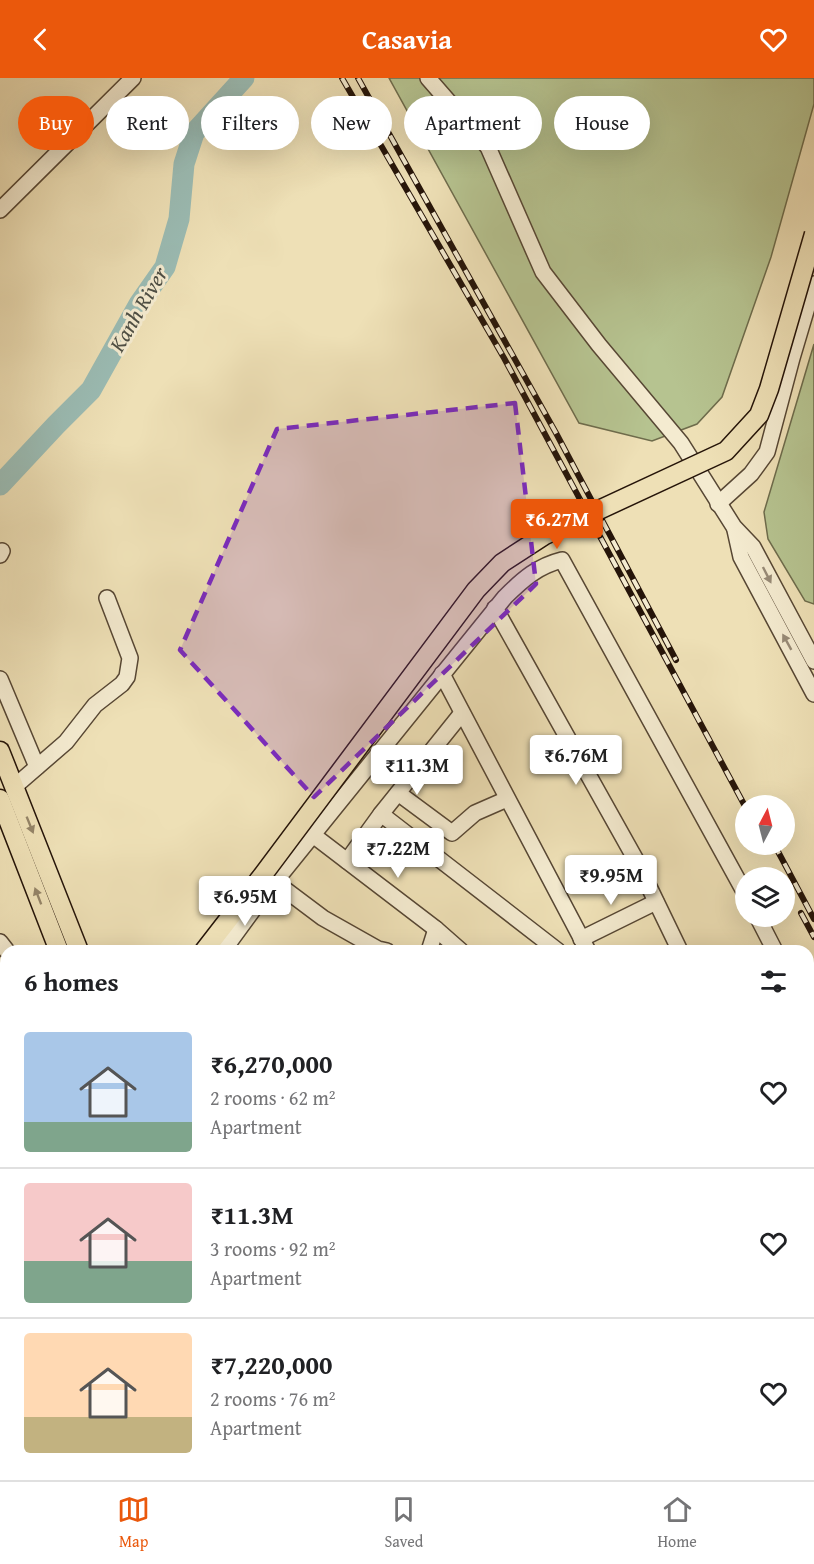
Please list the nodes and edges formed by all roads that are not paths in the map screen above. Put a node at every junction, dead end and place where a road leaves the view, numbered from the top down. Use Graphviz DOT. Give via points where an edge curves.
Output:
graph roads {
  1 [pos="133,78"];
  2 [pos="428,78"];
  3 [pos="0,210"];
  4 [pos="814,234"];
  5 [pos="814,284"];
  6 [pos="718,504"];
  7 [pos="106,598"];
  8 [pos="495,608"];
  9 [pos="809,657"];
  10 [pos="442,674"];
  11 [pos="0,679"];
  12 [pos="814,694"];
  13 [pos="462,712"];
  14 [pos="0,751"];
  15 [pos="37,767"];
  16 [pos="15,787"];
  17 [pos="398,793"];
  18 [pos="0,799"];
  19 [pos="507,799"];
  20 [pos="381,814"];
  21 [pos="313,835"];
  22 [pos="347,861"];
  23 [pos="735,875"];
  24 [pos="267,881"];
  25 [pos="656,902"];
  26 [pos="763,927"];
  27 [pos="436,929"];
  28 [pos="57,945"];
  29 [pos="77,945"];
  30 [pos="209,945"];
  31 [pos="227,945"];
  32 [pos="371,945"];
  33 [pos="431,945"];
  34 [pos="454,945"];
  35 [pos="550,945"];
  36 [pos="585,945"];
  37 [pos="677,945"];
  38 [pos="772,945"];
  1 -- 3 [label="street"];
  2 -- 6 [label="street" via="488,147 543,272 681,443"];
  4 -- 24 [label="main road, bridge" via="759,415 726,452 545,535 502,563 476,590"];
  5 -- 6 [label="street" via="766,452 751,474"];
  6 -- 9 [label="street" via="734,527 741,557"];
  7 -- 15 [label="street" via="130,658 127,677"];
  8 -- 10 [label="street"];
  8 -- 23 [label="street" via="527,575 562,560"];
  8 -- 25 [label="street"];
  9 -- 12 [label="street"];
  10 -- 13 [label="street"];
  10 -- 21 [label="street"];
  11 -- 15 [label="street"];
  13 -- 17 [label="street"];
  13 -- 19 [label="street"];
  14 -- 16 [label="main road"];
  15 -- 16 [label="street"];
  16 -- 29 [label="main road, one-way"];
  17 -- 19 [label="street" via="452,833 475,813"];
  17 -- 20 [label="street"];
  28 -- 18 [label="main road, one-way"];
  19 -- 36 [label="street"];
  20 -- 22 [label="street"];
  20 -- 35 [label="street"];
  21 -- 22 [label="street"];
  21 -- 24 [label="street"];
  22 -- 27 [label="street"];
  24 -- 30 [label="main road"];
  24 -- 31 [label="street"];
  24 -- 32 [label="street"];
  25 -- 36 [label="street"];
  25 -- 37 [label="street"];
  26 -- 38 [label="street"];
  27 -- 33 [label="street"];
  27 -- 34 [label="street"];
}
